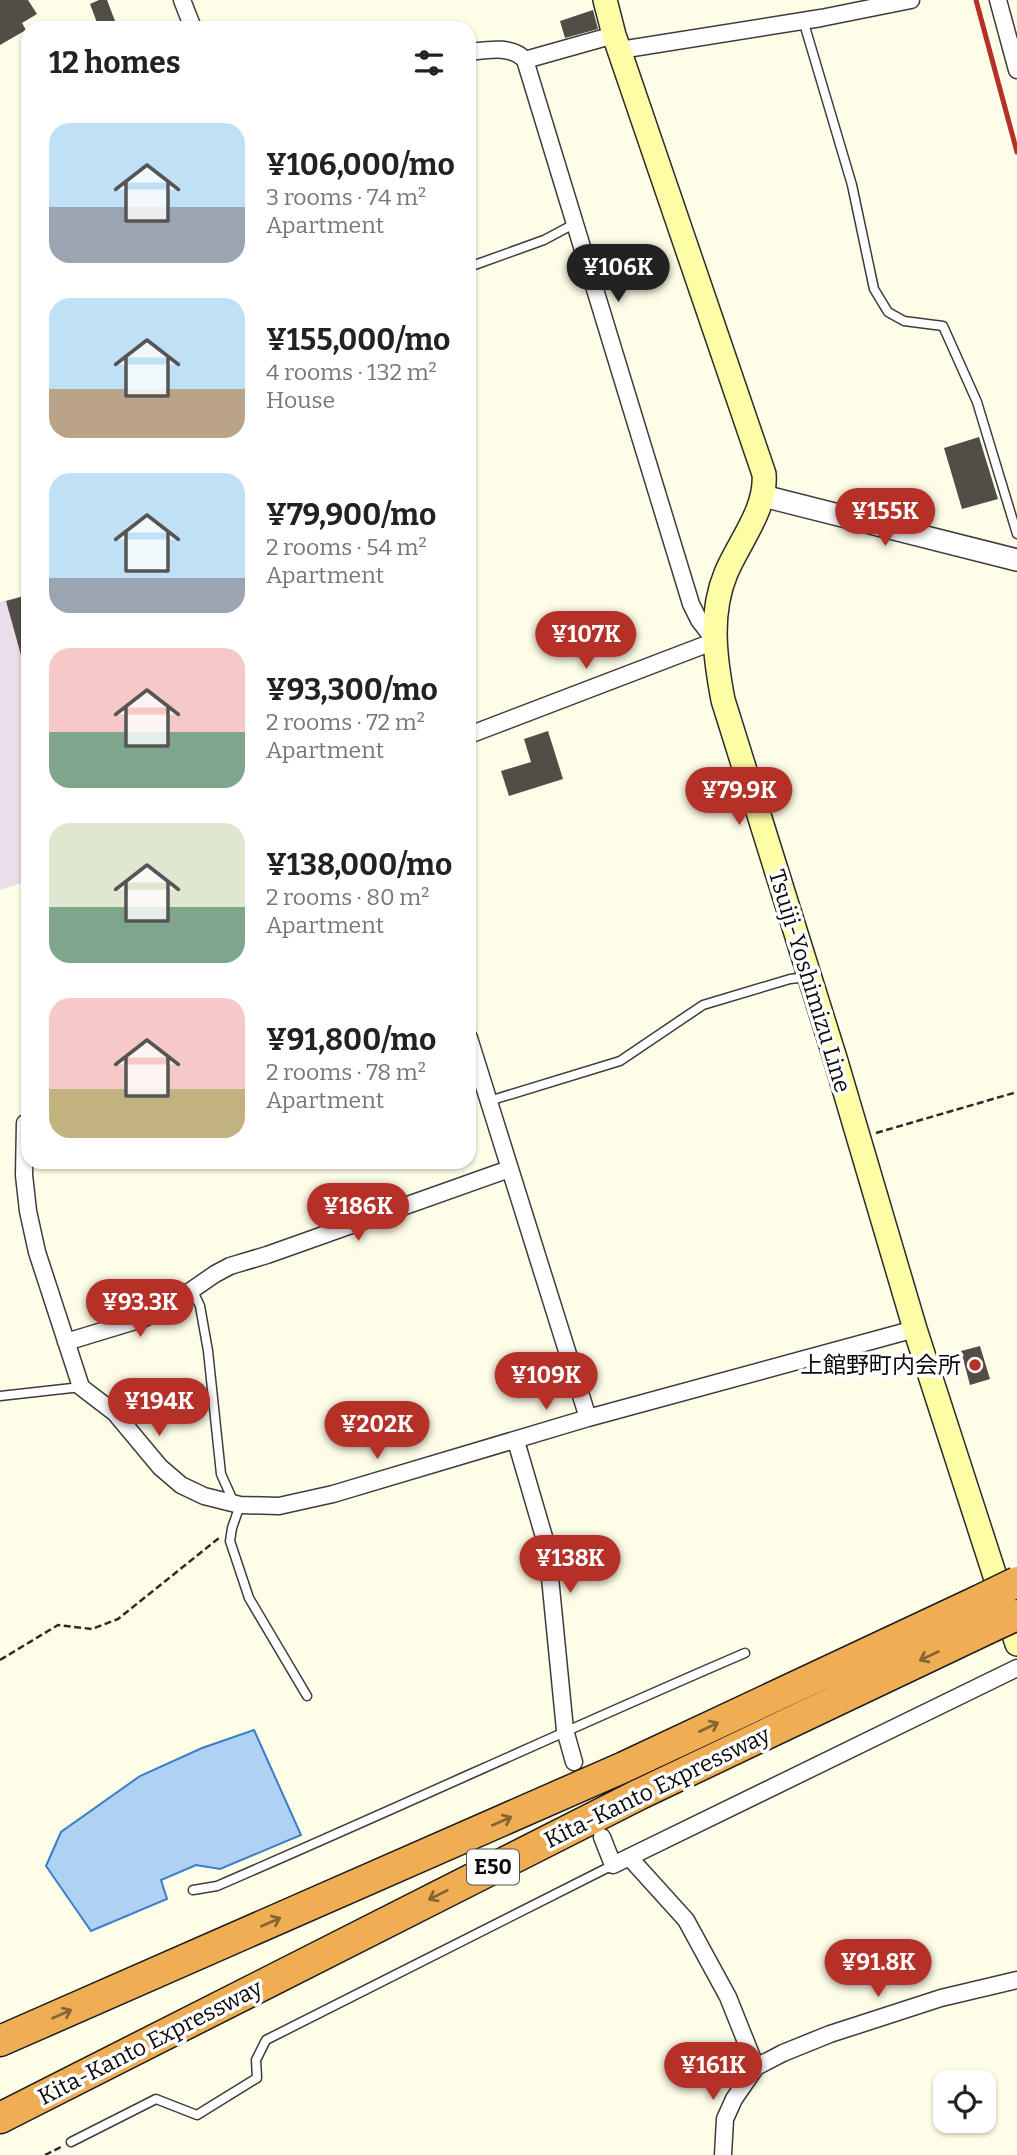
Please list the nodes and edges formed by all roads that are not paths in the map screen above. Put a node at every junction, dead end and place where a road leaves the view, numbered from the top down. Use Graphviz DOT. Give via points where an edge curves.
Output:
graph roads {
  1 [pos="182,0"];
  2 [pos="605,0"];
  3 [pos="911,0"];
  4 [pos="998,0"];
  5 [pos="803,20"];
  6 [pos="190,21"];
  7 [pos="617,43"];
  8 [pos="476,51"];
  9 [pos="525,60"];
  10 [pos="1017,71"];
  11 [pos="574,224"];
  12 [pos="476,264"];
  13 [pos="763,496"];
  14 [pos="1017,534"];
  15 [pos="1017,560"];
  16 [pos="715,641"];
  17 [pos="476,731"];
  18 [pos="810,977"];
  19 [pos="476,1060"];
  20 [pos="489,1101"];
  21 [pos="24,1169"];
  22 [pos="509,1169"];
  23 [pos="193,1291"];
  24 [pos="915,1329"];
  25 [pos="66,1342"];
  26 [pos="81,1387"];
  27 [pos="0,1396"];
  28 [pos="587,1418"];
  29 [pos="516,1441"];
  30 [pos="237,1504"];
  31 [pos="1017,1582"];
  32 [pos="1004,1621"];
  33 [pos="1017,1644"];
  34 [pos="745,1653"];
  35 [pos="1017,1668"];
  36 [pos="307,1696"];
  37 [pos="565,1730"];
  38 [pos="574,1762"];
  39 [pos="602,1837"];
  40 [pos="629,1857"];
  41 [pos="613,1865"];
  42 [pos="193,1890"];
  43 [pos="1017,1980"];
  44 [pos="0,2041"];
  45 [pos="756,2067"];
  46 [pos="0,2118"];
  47 [pos="71,2142"];
  48 [pos="723,2155"];
  1 -- 6 [label="street"];
  2 -- 7 [label="main road, Tsuiji-Yoshimizu Line"];
  3 -- 5 [label="street"];
  4 -- 10 [label="street"];
  5 -- 7 [label="street"];
  5 -- 14 [label="lane" via="852,185 874,289 888,312 904,321 943,326 977,402"];
  7 -- 9 [label="street"];
  7 -- 13 [label="main road, Tsuiji-Yoshimizu Line" via="762,464"];
  8 -- 9 [label="street" via="498,49 520,54"];
  9 -- 11 [label="street"];
  11 -- 12 [label="lane"];
  11 -- 16 [label="street" via="691,604"];
  13 -- 15 [label="street"];
  13 -- 16 [label="main road, Tsuiji-Yoshimizu Line" via="720,590"];
  16 -- 17 [label="street"];
  16 -- 18 [label="main road, Tsuiji-Yoshimizu Line" via="730,725"];
  18 -- 20 [label="lane" via="703,1005 620,1061"];
  18 -- 24 [label="main road, Tsuiji-Yoshimizu Line"];
  19 -- 20 [label="street"];
  20 -- 22 [label="street"];
  21 -- 25 [label="street" via="27,1211"];
  22 -- 23 [label="street" via="230,1266"];
  22 -- 28 [label="street"];
  23 -- 25 [label="street" via="142,1320"];
  23 -- 30 [label="lane" via="208,1351 221,1474"];
  24 -- 28 [label="street"];
  24 -- 33 [label="main road, Tsuiji-Yoshimizu Line"];
  25 -- 26 [label="street"];
  26 -- 27 [label="lane"];
  26 -- 30 [label="street" via="115,1413 181,1485"];
  28 -- 29 [label="street"];
  29 -- 30 [label="street" via="279,1506"];
  29 -- 37 [label="street" via="547,1547"];
  30 -- 36 [label="lane" via="230,1541 249,1598"];
  44 -- 31 [label="highway, Kita-Kanto Expressway / E50, one-way, bridge" via="624,1767"];
  32 -- 46 [label="highway, Kita-Kanto Expressway / E50, one-way" via="640,1794"];
  34 -- 37 [label="lane"];
  35 -- 40 [label="street"];
  37 -- 38 [label="street"];
  37 -- 42 [label="lane" via="229,1881"];
  39 -- 41 [label="street"];
  40 -- 41 [label="street"];
  40 -- 45 [label="street" via="686,1920 728,1997"];
  41 -- 47 [label="lane" via="266,2040 256,2060 257,2078 197,2115 156,2099"];
  43 -- 45 [label="street" via="941,1998 830,2034"];
  45 -- 48 [label="street" via="725,2119"];
}
